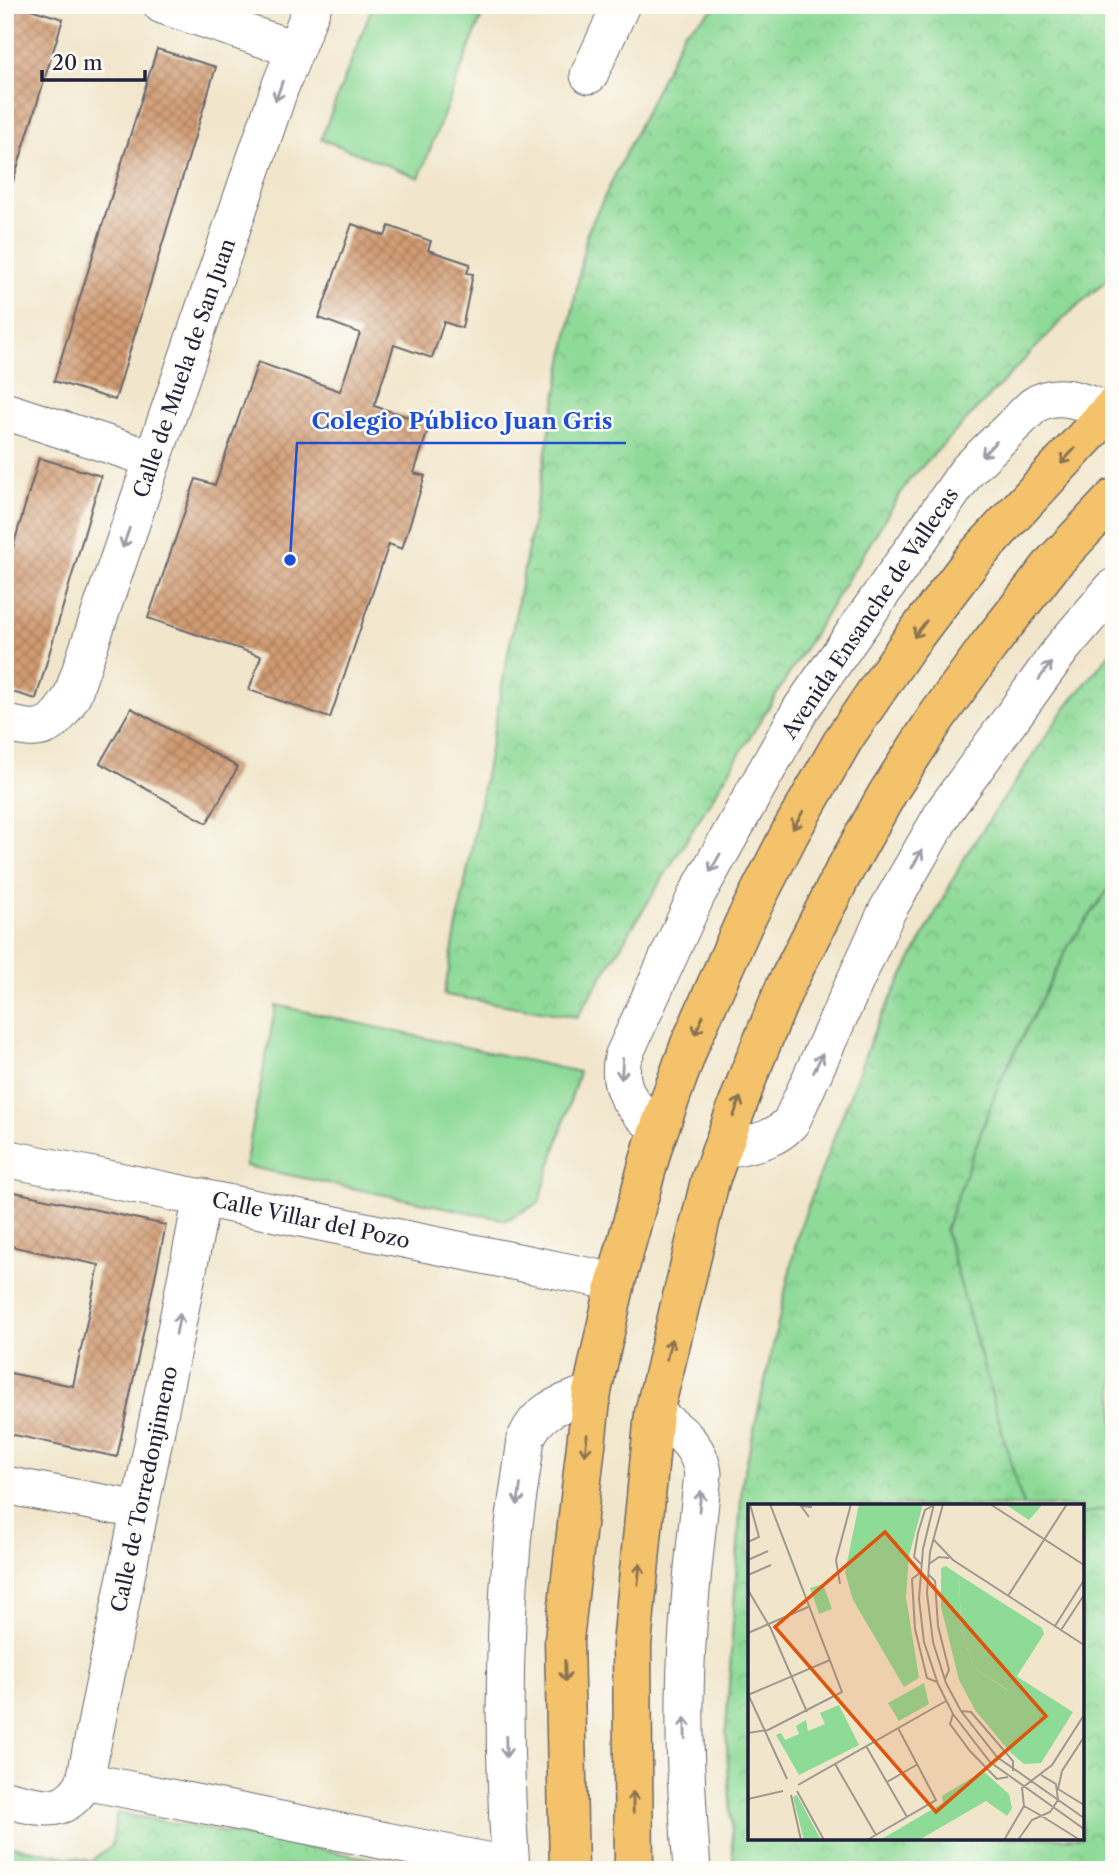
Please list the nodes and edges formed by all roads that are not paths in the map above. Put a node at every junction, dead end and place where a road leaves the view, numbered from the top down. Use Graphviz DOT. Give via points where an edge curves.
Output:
graph roads {
  1 [pos="162,5"];
  2 [pos="313,5"];
  3 [pos="621,5"];
  4 [pos="294,49"];
  5 [pos="589,75"];
  6 [pos="1111,408"];
  7 [pos="5,411"];
  8 [pos="153,459"];
  9 [pos="1114,498"];
  10 [pos="1114,587"];
  11 [pos="5,723"];
  12 [pos="659,1130"];
  13 [pos="721,1150"];
  14 [pos="5,1158"];
  15 [pos="202,1197"];
  16 [pos="616,1282"];
  17 [pos="592,1392"];
  18 [pos="654,1413"];
  19 [pos="5,1485"];
  20 [pos="139,1510"];
  21 [pos="85,1781"];
  22 [pos="5,1800"];
  23 [pos="511,1868"];
  24 [pos="569,1870"];
  25 [pos="634,1870"];
  26 [pos="692,1870"];
  1 -- 4 [label="street"];
  2 -- 4 [label="street, Calle de Muela de San Juan"];
  3 -- 5 [label="street"];
  4 -- 8 [label="street, Calle de Muela de San Juan, one-way"];
  6 -- 12 [label="main road, Avenida Ensanche de Vallecas, one-way" via="974,559 845,737 743,925 690,1044"];
  6 -- 12 [label="street, Avenida Ensanche de Vallecas, one-way" via="1056,397 1032,406 967,471 801,709 698,894 623,1057 622,1087 638,1111"];
  7 -- 8 [label="street"];
  8 -- 11 [label="street, Calle de Muela de San Juan, one-way" via="72,696 62,713 38,729"];
  13 -- 9 [label="main road, one-way" via="785,987 887,794 989,645 1054,562"];
  13 -- 10 [label="street, one-way" via="766,1140 791,1122 887,911 945,810 1062,648"];
  12 -- 16 [label="main road, Avenida Ensanche de Vallecas"];
  18 -- 13 [label="main road, one-way" via="705,1197"];
  14 -- 15 [label="street, Calle Villar del Pozo"];
  15 -- 16 [label="street, Calle Villar del Pozo"];
  20 -- 15 [label="street, Calle de Torredonjimeno, one-way"];
  16 -- 17 [label="main road, Avenida Ensanche de Vallecas"];
  17 -- 23 [label="street, one-way" via="547,1410 533,1422 526,1438 512,1544 505,1695"];
  17 -- 24 [label="main road, Avenida Ensanche de Vallecas, one-way" via="564,1640"];
  25 -- 18 [label="main road, one-way" via="632,1644"];
  26 -- 18 [label="street, one-way" via="685,1699 701,1460 677,1430"];
  19 -- 20 [label="street"];
  20 -- 21 [label="street, Calle de Torredonjimeno"];
  21 -- 22 [label="street" via="78,1795 64,1805 48,1808"];
  21 -- 23 [label="street"];
}
